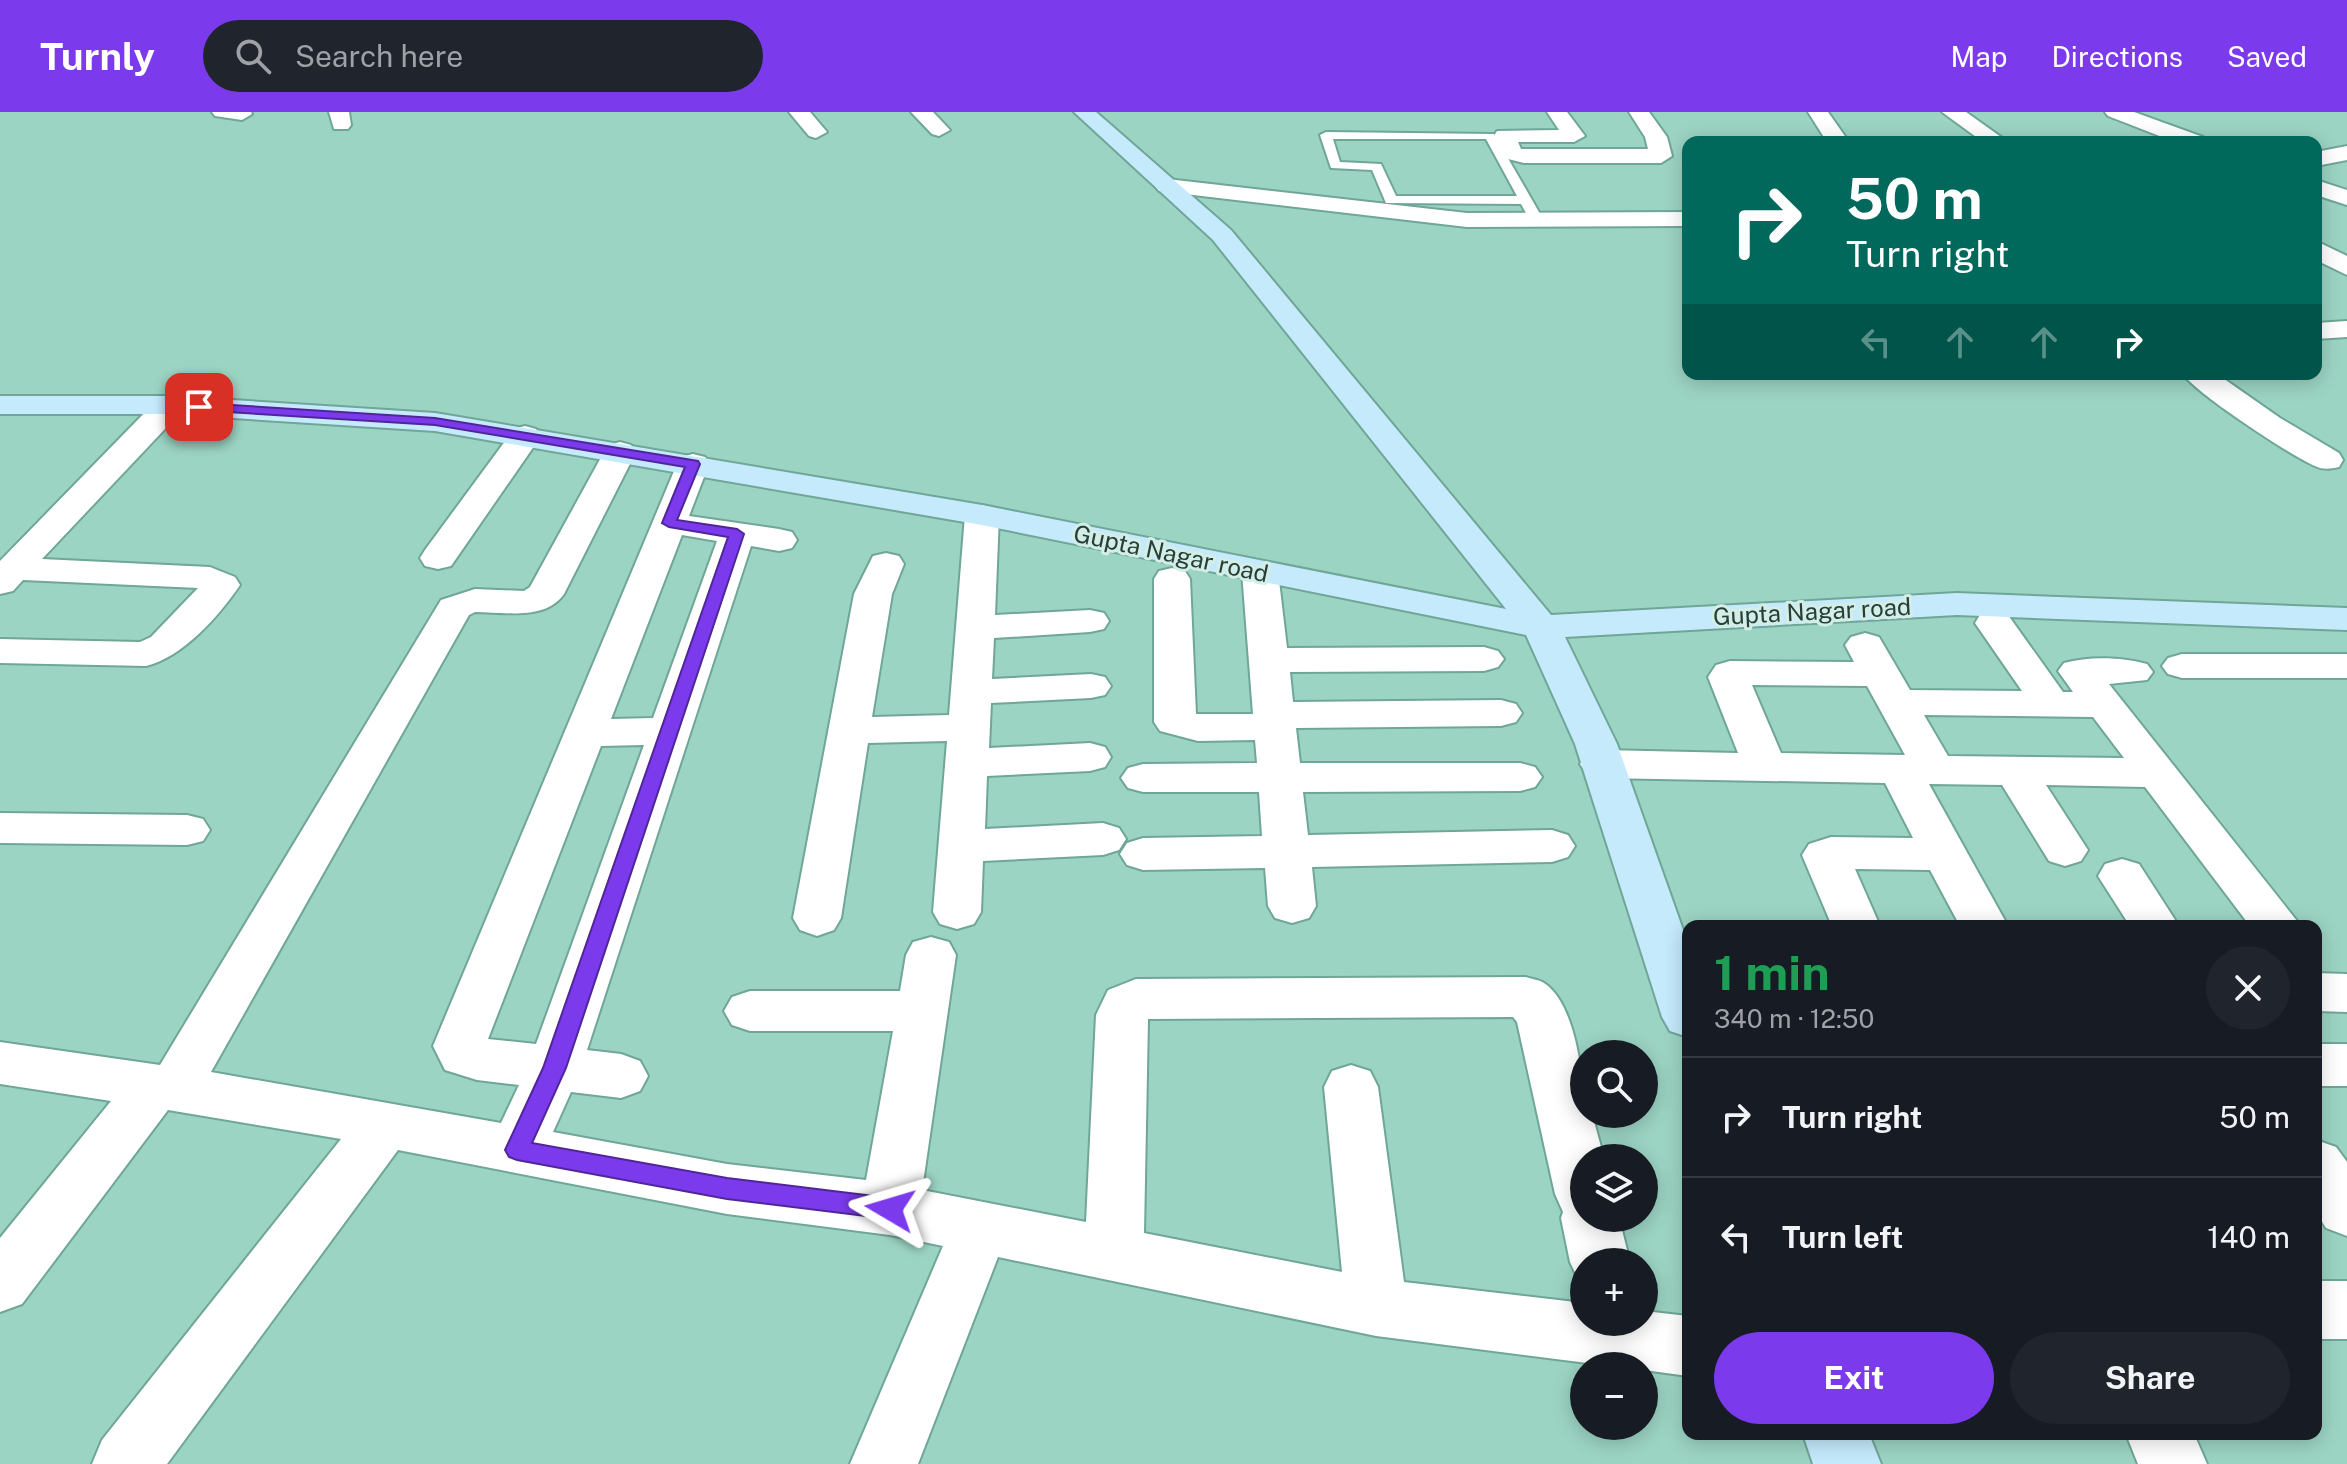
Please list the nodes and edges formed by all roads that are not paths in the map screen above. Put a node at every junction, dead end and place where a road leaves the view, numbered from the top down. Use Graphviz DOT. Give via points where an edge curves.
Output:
graph roads {
  1 [pos="799,112"];
  2 [pos="921,112"];
  3 [pos="1084,112"];
  4 [pos="1557,112"];
  5 [pos="1639,112"];
  6 [pos="1818,112"];
  7 [pos="1952,112"];
  8 [pos="2115,112"];
  9 [pos="939,130"];
  10 [pos="816,132"];
  11 [pos="1574,136"];
  12 [pos="1834,136"];
  13 [pos="1988,136"];
  14 [pos="2179,136"];
  15 [pos="1656,137"];
  16 [pos="2347,153"];
  17 [pos="2322,158"];
  18 [pos="1167,186"];
  19 [pos="2322,189"];
  20 [pos="2347,198"];
  21 [pos="1531,210"];
  22 [pos="2322,213"];
  23 [pos="2347,214"];
  24 [pos="1682,219"];
  25 [pos="2322,252"];
  26 [pos="2347,267"];
  27 [pos="2347,329"];
  28 [pos="2322,331"];
  29 [pos="2206,380"];
  30 [pos="170,405"];
  31 [pos="3,408"];
  32 [pos="525,436"];
  33 [pos="620,452"];
  34 [pos="693,464"];
  35 [pos="2340,466"];
  36 [pos="982,515"];
  37 [pos="669,523"];
  38 [pos="438,558"];
  39 [pos="886,564"];
  40 [pos="1260,572"];
  41 [pos="7,576"];
  42 [pos="1172,579"];
  43 [pos="1090,621"];
  44 [pos="2345,621"];
  45 [pos="1994,623"];
  46 [pos="1541,627"];
  47 [pos="974,628"];
  48 [pos="0,651"];
  49 [pos="1484,659"];
  50 [pos="1268,660"];
  51 [pos="2182,666"];
  52 [pos="2347,666"];
  53 [pos="2133,672"];
  54 [pos="1880,673"];
  55 [pos="1091,686"];
  56 [pos="2052,705"];
  57 [pos="2104,705"];
  58 [pos="1501,713"];
  59 [pos="1274,720"];
  60 [pos="968,727"];
  61 [pos="669,731"];
  62 [pos="849,731"];
  63 [pos="584,733"];
  64 [pos="1090,757"];
  65 [pos="1602,764"];
  66 [pos="1765,767"];
  67 [pos="1917,770"];
  68 [pos="2015,771"];
  69 [pos="2157,773"];
  70 [pos="1520,777"];
  71 [pos="1143,778"];
  72 [pos="1280,778"];
  73 [pos="0,828"];
  74 [pos="187,830"];
  75 [pos="961,846"];
  76 [pos="1552,846"];
  77 [pos="1287,850"];
  78 [pos="2065,850"];
  79 [pos="1945,854"];
  80 [pos="2122,876"];
  81 [pos="1292,906"];
  82 [pos="817,918"];
  83 [pos="1853,920"];
  84 [pos="1981,920"];
  85 [pos="2151,920"];
  86 [pos="2272,920"];
  87 [pos="1680,972"];
  88 [pos="750,1011"];
  89 [pos="922,1011"];
  90 [pos="0,1063"];
  91 [pos="2322,1065"];
  92 [pos="2347,1065"];
  93 [pos="554,1068"];
  94 [pos="621,1076"];
  95 [pos="1351,1087"];
  96 [pos="165,1088"];
  97 [pos="385,1125"];
  98 [pos="1572,1144"];
  99 [pos="517,1150"];
  100 [pos="2322,1173"];
  101 [pos="890,1209"];
  102 [pos="2347,1210"];
  103 [pos="980,1227"];
  104 [pos="1114,1256"];
  105 [pos="0,1284"];
  106 [pos="1376,1307"];
  107 [pos="2322,1310"];
  108 [pos="2347,1310"];
  109 [pos="1570,1326"];
  110 [pos="1644,1336"];
  111 [pos="1682,1345"];
  112 [pos="1838,1440"];
  113 [pos="2162,1440"];
  114 [pos="126,1464"];
  115 [pos="884,1464"];
  116 [pos="1847,1464"];
  117 [pos="2173,1464"];
  1 -- 10 [label="street"];
  2 -- 9 [label="street"];
  3 -- 18 [label="street"];
  4 -- 11 [label="street"];
  5 -- 15 [label="street"];
  6 -- 12 [label="street"];
  7 -- 13 [label="street"];
  8 -- 14 [label="street"];
  11 -- 15 [label="street"];
  11 -- 15 [label="street" via="1505,137 1518,156 1661,156"];
  16 -- 17 [label="street"];
  18 -- 21 [label="street" via="1467,220"];
  18 -- 46 [label="street" via="1222,235"];
  19 -- 20 [label="street"];
  21 -- 21 [label="lane" via="1490,136 1326,135 1335,165 1377,167 1391,200"];
  21 -- 24 [label="street"];
  22 -- 23 [label="street"];
  25 -- 26 [label="street"];
  27 -- 28 [label="street"];
  29 -- 35 [label="street"];
  30 -- 31 [label="street, Gupta Nagar road"];
  30 -- 32 [label="street, Gupta Nagar road" via="435,422"];
  30 -- 41 [label="street"];
  32 -- 33 [label="street, Gupta Nagar road"];
  32 -- 38 [label="street"];
  33 -- 34 [label="street, Gupta Nagar road"];
  33 -- 96 [label="street" via="545,594 533,600 467,601 454,608"];
  34 -- 36 [label="street, Gupta Nagar road"];
  34 -- 37 [label="street"];
  36 -- 40 [label="street, Gupta Nagar road"];
  36 -- 47 [label="street"];
  37 -- 61 [label="street" via="758,537"];
  37 -- 63 [label="street"];
  39 -- 62 [label="street" via="873,594"];
  40 -- 46 [label="street, Gupta Nagar road"];
  40 -- 50 [label="street"];
  41 -- 48 [label="street" via="210,578 222,585 165,645 146,654"];
  42 -- 59 [label="street" via="1175,722 1198,728"];
  43 -- 47 [label="street"];
  44 -- 46 [label="street, Gupta Nagar road" via="1957,604"];
  45 -- 56 [label="street"];
  46 -- 65 [label="street"];
  47 -- 60 [label="street"];
  49 -- 50 [label="street"];
  50 -- 59 [label="street"];
  51 -- 52 [label="street"];
  53 -- 57 [label="street" via="2078,671"];
  54 -- 56 [label="street"];
  54 -- 66 [label="street" via="1730,673"];
  54 -- 67 [label="street"];
  55 -- 60 [label="street"];
  56 -- 57 [label="street"];
  57 -- 69 [label="street"];
  58 -- 59 [label="street"];
  59 -- 72 [label="street"];
  60 -- 62 [label="street"];
  60 -- 64 [label="street"];
  60 -- 75 [label="street"];
  61 -- 63 [label="street"];
  61 -- 93 [label="street"];
  62 -- 82 [label="street"];
  63 -- 93 [label="street" via="459,1046 464,1055 477,1059"];
  65 -- 66 [label="street"];
  65 -- 87 [label="street"];
  66 -- 67 [label="street"];
  67 -- 68 [label="street"];
  67 -- 79 [label="street"];
  68 -- 69 [label="street"];
  68 -- 78 [label="street"];
  69 -- 86 [label="street"];
  70 -- 72 [label="street"];
  71 -- 72 [label="street"];
  72 -- 77 [label="street"];
  73 -- 74 [label="street"];
  75 -- 77 [label="street"];
  75 -- 89 [label="street"];
  76 -- 77 [label="street"];
  77 -- 81 [label="street"];
  79 -- 83 [label="street" via="1825,855"];
  79 -- 84 [label="street"];
  80 -- 85 [label="street"];
  88 -- 89 [label="street"];
  89 -- 101 [label="street"];
  90 -- 96 [label="street"];
  91 -- 92 [label="street"];
  93 -- 94 [label="street"];
  93 -- 99 [label="street"];
  95 -- 106 [label="street"];
  96 -- 97 [label="street"];
  96 -- 105 [label="street"];
  97 -- 99 [label="street"];
  97 -- 114 [label="street"];
  98 -- 104 [label="street" via="1541,1015 1526,997 1136,999 1126,1004 1122,1015"];
  99 -- 101 [label="street" via="727,1189"];
  100 -- 102 [label="street"];
  101 -- 103 [label="street"];
  103 -- 104 [label="street"];
  103 -- 115 [label="street"];
  104 -- 106 [label="street"];
  106 -- 109 [label="street"];
  107 -- 108 [label="street"];
  110 -- 111 [label="street"];
  112 -- 116 [label="street"];
  113 -- 117 [label="street"];
}
